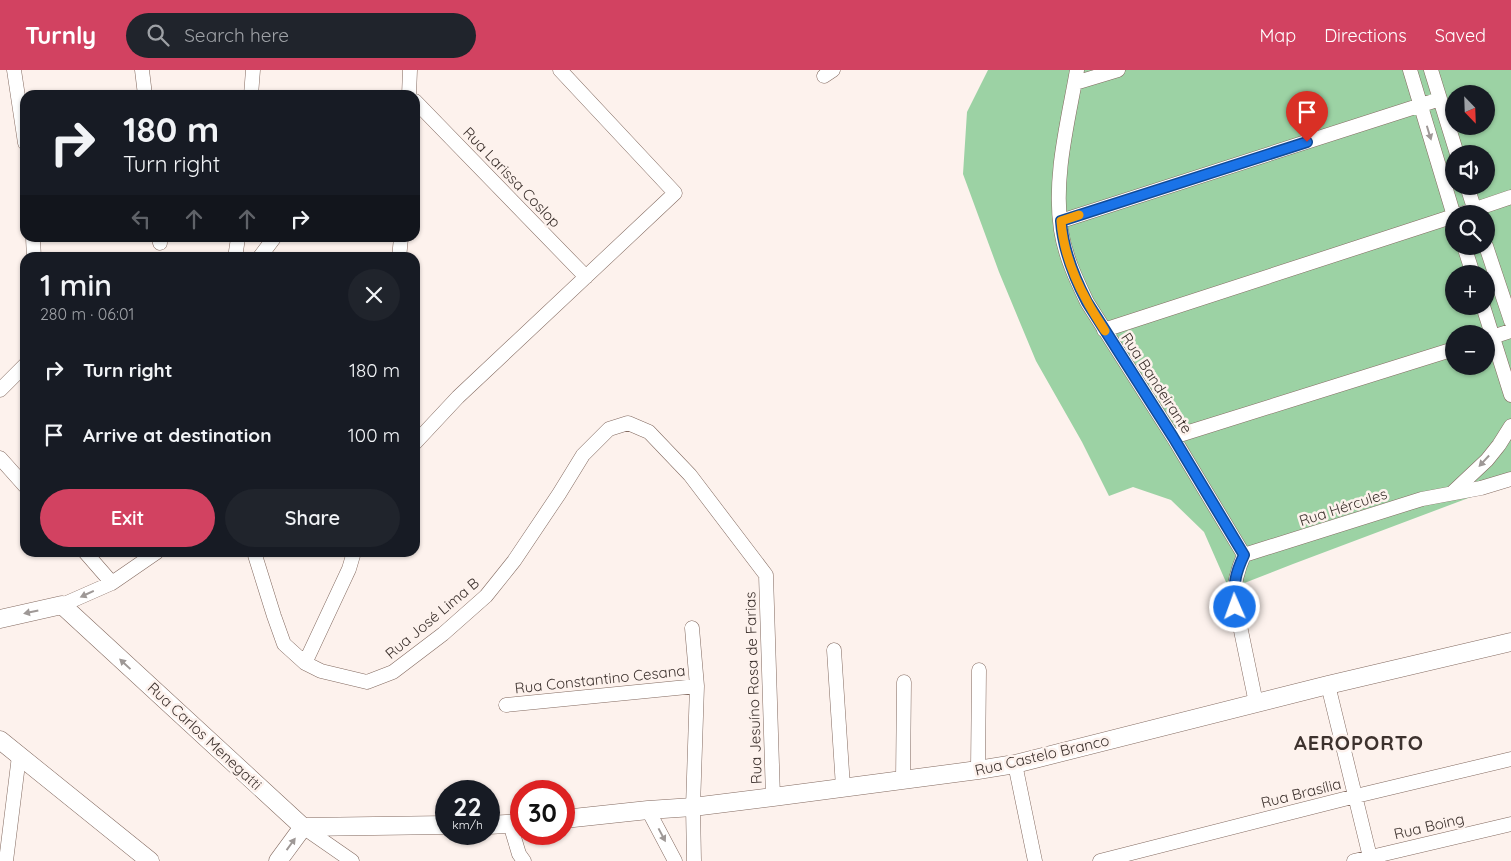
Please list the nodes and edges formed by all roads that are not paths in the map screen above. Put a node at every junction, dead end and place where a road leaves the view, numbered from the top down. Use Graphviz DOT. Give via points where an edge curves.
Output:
graph roads {
  1 [pos="14,70"];
  2 [pos="142,70"];
  3 [pos="253,70"];
  4 [pos="410,70"];
  5 [pos="560,70"];
  6 [pos="1118,70"];
  7 [pos="1410,70"];
  8 [pos="1431,70"];
  9 [pos="1076,77"];
  10 [pos="144,90"];
  11 [pos="251,90"];
  12 [pos="409,90"];
  13 [pos="1440,99"];
  14 [pos="420,105"];
  15 [pos="1421,105"];
  16 [pos="20,110"];
  17 [pos="1454,145"];
  18 [pos="1511,197"];
  19 [pos="1451,205"];
  20 [pos="1489,205"];
  21 [pos="1445,219"];
  22 [pos="1061,221"];
  23 [pos="1489,255"];
  24 [pos="586,277"];
  25 [pos="1511,320"];
  26 [pos="1104,330"];
  27 [pos="1511,331"];
  28 [pos="1495,336"];
  29 [pos="1495,352"];
  30 [pos="1445,353"];
  31 [pos="20,370"];
  32 [pos="0,390"];
  33 [pos="1511,395"];
  34 [pos="628,423"];
  35 [pos="1511,426"];
  36 [pos="1173,437"];
  37 [pos="420,439"];
  38 [pos="0,458"];
  39 [pos="1511,479"];
  40 [pos="20,480"];
  41 [pos="1453,492"];
  42 [pos="1244,555"];
  43 [pos="90,557"];
  44 [pos="150,557"];
  45 [pos="256,557"];
  46 [pos="352,557"];
  47 [pos="112,582"];
  48 [pos="62,606"];
  49 [pos="0,619"];
  50 [pos="692,628"];
  51 [pos="1511,642"];
  52 [pos="834,650"];
  53 [pos="305,663"];
  54 [pos="979,670"];
  55 [pos="904,682"];
  56 [pos="1328,685"];
  57 [pos="697,686"];
  58 [pos="1256,703"];
  59 [pos="506,705"];
  60 [pos="0,740"];
  61 [pos="20,756"];
  62 [pos="1511,759"];
  63 [pos="1015,764"];
  64 [pos="978,770"];
  65 [pos="903,780"];
  66 [pos="842,787"];
  67 [pos="1356,796"];
  68 [pos="773,797"];
  69 [pos="693,807"];
  70 [pos="648,810"];
  71 [pos="575,818"];
  72 [pos="1511,824"];
  73 [pos="435,825"];
  74 [pos="303,827"];
  75 [pos="518,845"];
  76 [pos="1370,857"];
  77 [pos="6,861"];
  78 [pos="150,861"];
  79 [pos="278,861"];
  80 [pos="352,861"];
  81 [pos="524,861"];
  82 [pos="675,861"];
  83 [pos="694,861"];
  84 [pos="1035,861"];
  85 [pos="1100,861"];
  86 [pos="1354,861"];
  1 -- 16 [label="street"];
  2 -- 10 [label="street"];
  3 -- 11 [label="street"];
  4 -- 12 [label="street"];
  5 -- 24 [label="street" via="675,194"];
  6 -- 9 [label="street"];
  7 -- 15 [label="street"];
  8 -- 13 [label="street"];
  9 -- 22 [label="street, Rua Bandeirante" via="1060,179"];
  13 -- 15 [label="street"];
  13 -- 17 [label="street"];
  14 -- 24 [label="street, Rua Larissa Coslop"];
  15 -- 19 [label="street, one-way"];
  15 -- 22 [label="street"];
  18 -- 20 [label="street"];
  21 -- 26 [label="street"];
  22 -- 26 [label="street, Rua Bandeirante" via="1067,255 1076,279"];
  23 -- 25 [label="street"];
  24 -- 37 [label="street" via="458,397"];
  26 -- 36 [label="street, Rua Bandeirante"];
  27 -- 28 [label="street"];
  29 -- 33 [label="street"];
  30 -- 36 [label="street"];
  31 -- 32 [label="street"];
  34 -- 53 [label="street, Rua José Lima B" via="609,429 583,455 514,561 486,596 394,672 367,682 321,671"];
  34 -- 68 [label="street, Rua Jesuíno Rosa de Farias" via="649,432 690,475 766,575"];
  35 -- 41 [label="street, one-way" via="1487,460"];
  36 -- 42 [label="street, Rua Bandeirante"];
  38 -- 40 [label="street"];
  39 -- 41 [label="street, Rua Hércules"];
  41 -- 42 [label="street, Rua Hércules"];
  42 -- 58 [label="street" via="1237,570 1234,597"];
  43 -- 47 [label="street"];
  44 -- 47 [label="street"];
  45 -- 53 [label="street, Rua José Lima B" via="284,644"];
  46 -- 53 [label="street"];
  47 -- 48 [label="street, one-way"];
  48 -- 49 [label="street, one-way"];
  74 -- 48 [label="street, Rua Carlos Menegatti, one-way"];
  50 -- 57 [label="street"];
  51 -- 56 [label="street, Rua Castelo Branco"];
  52 -- 66 [label="street"];
  54 -- 64 [label="street"];
  55 -- 65 [label="street"];
  56 -- 58 [label="street, Rua Castelo Branco"];
  56 -- 67 [label="street"];
  57 -- 59 [label="street, Rua Constantino Cesana"];
  57 -- 69 [label="street"];
  58 -- 63 [label="street, Rua Castelo Branco"];
  60 -- 61 [label="street"];
  61 -- 77 [label="street"];
  61 -- 78 [label="street"];
  62 -- 67 [label="street, Rua Brasília"];
  63 -- 64 [label="street, Rua Castelo Branco"];
  63 -- 84 [label="street"];
  64 -- 65 [label="street, Rua Castelo Branco"];
  65 -- 66 [label="street, Rua Castelo Branco"];
  66 -- 68 [label="street, Rua Castelo Branco"];
  67 -- 76 [label="street"];
  67 -- 85 [label="street, Rua Brasília"];
  68 -- 69 [label="street, Rua Castelo Branco"];
  69 -- 70 [label="street, Rua Castelo Branco"];
  69 -- 83 [label="street"];
  70 -- 71 [label="street, Rua Castelo Branco"];
  70 -- 82 [label="street, one-way"];
  72 -- 76 [label="street, Rua Boing"];
  73 -- 74 [label="street"];
  79 -- 74 [label="street, one-way"];
  74 -- 80 [label="street, Rua Carlos Menegatti"];
  75 -- 81 [label="street"];
  76 -- 86 [label="street, Rua Boing"];
}
